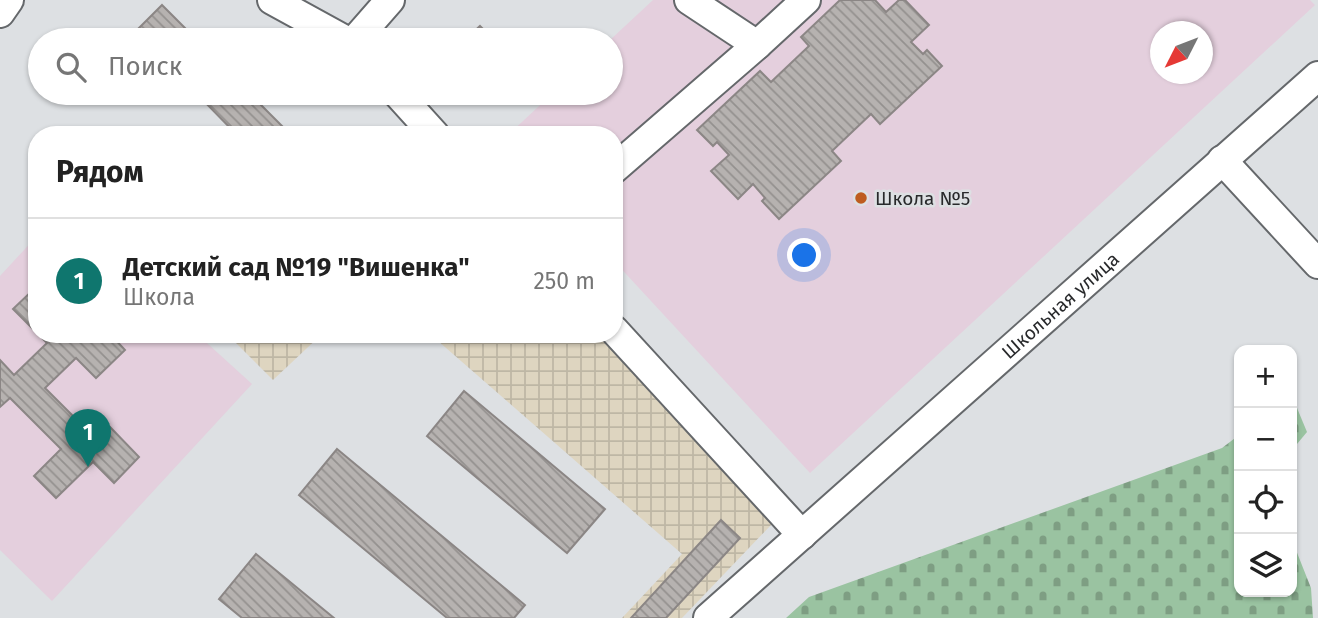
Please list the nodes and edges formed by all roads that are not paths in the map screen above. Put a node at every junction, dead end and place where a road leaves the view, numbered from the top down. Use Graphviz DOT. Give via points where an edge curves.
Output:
graph roads {
  1 [pos="9,0"];
  2 [pos="272,0"];
  3 [pos="390,0"];
  4 [pos="689,0"];
  5 [pos="806,0"];
  6 [pos="0,13"];
  7 [pos="323,28"];
  8 [pos="366,28"];
  9 [pos="757,45"];
  10 [pos="1318,76"];
  11 [pos="408,105"];
  12 [pos="427,126"];
  13 [pos="1222,160"];
  14 [pos="623,161"];
  15 [pos="1318,264"];
  16 [pos="623,340"];
  17 [pos="802,535"];
  18 [pos="708,618"];
  1 -- 6 [label="street"];
  2 -- 7 [label="street"];
  3 -- 8 [label="street"];
  4 -- 9 [label="street"];
  5 -- 9 [label="street"];
  9 -- 14 [label="street"];
  10 -- 13 [label="street, Школьная улица"];
  11 -- 12 [label="street"];
  13 -- 15 [label="street"];
  13 -- 17 [label="street, Школьная улица"];
  16 -- 17 [label="street"];
  17 -- 18 [label="street, Школьная улица"];
}
